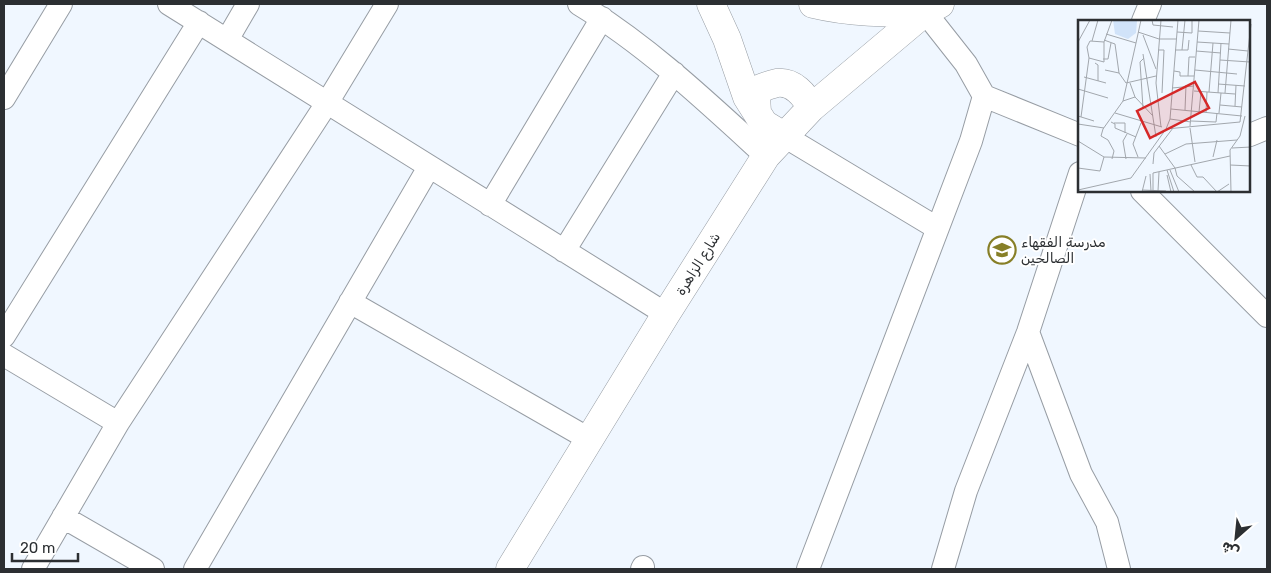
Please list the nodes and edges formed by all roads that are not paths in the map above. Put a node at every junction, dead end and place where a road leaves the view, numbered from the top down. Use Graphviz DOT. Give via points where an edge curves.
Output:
graph roads {
  1 [pos="60,4"];
  2 [pos="169,4"];
  3 [pos="248,4"];
  4 [pos="387,4"];
  5 [pos="579,4"];
  6 [pos="712,4"];
  7 [pos="813,4"];
  8 [pos="1150,4"];
  9 [pos="933,8"];
  10 [pos="602,18"];
  11 [pos="1143,20"];
  12 [pos="199,22"];
  13 [pos="227,40"];
  14 [pos="674,73"];
  15 [pos="984,96"];
  16 [pos="4,98"];
  17 [pos="327,103"];
  18 [pos="812,108"];
  19 [pos="757,112"];
  20 [pos="1267,128"];
  21 [pos="1078,135"];
  22 [pos="1251,135"];
  23 [pos="775,146"];
  24 [pos="429,167"];
  25 [pos="1078,179"];
  26 [pos="1143,192"];
  27 [pos="490,205"];
  28 [pos="938,228"];
  29 [pos="564,251"];
  30 [pos="350,302"];
  31 [pos="666,314"];
  32 [pos="1267,316"];
  33 [pos="1028,332"];
  34 [pos="4,336"];
  35 [pos="4,355"];
  36 [pos="118,423"];
  37 [pos="589,440"];
  38 [pos="63,518"];
  39 [pos="33,569"];
  40 [pos="153,569"];
  41 [pos="195,569"];
  42 [pos="510,569"];
  43 [pos="808,569"];
  44 [pos="942,569"];
  45 [pos="1119,569"];
  1 -- 16 [label="street"];
  2 -- 12 [label="street"];
  3 -- 13 [label="street"];
  4 -- 17 [label="street"];
  5 -- 10 [label="street"];
  6 -- 19 [label="main road" via="747,97"];
  7 -- 9 [label="main road" via="862,12"];
  8 -- 11 [label="street"];
  9 -- 15 [label="street"];
  9 -- 18 [label="main road, شارع الزاهرة"];
  10 -- 14 [label="street"];
  10 -- 27 [label="street"];
  12 -- 13 [label="street"];
  12 -- 34 [label="street"];
  13 -- 17 [label="street"];
  14 -- 23 [label="street"];
  14 -- 29 [label="street"];
  15 -- 21 [label="street"];
  15 -- 28 [label="street" via="971,141"];
  17 -- 24 [label="street"];
  17 -- 36 [label="street"];
  18 -- 19 [label="main road" via="802,93 787,84 778,83 761,88 756,98"];
  18 -- 23 [label="main road, شارع الزاهرة"];
  19 -- 23 [label="main road"];
  20 -- 22 [label="street"];
  23 -- 28 [label="street"];
  23 -- 31 [label="main road, شارع الزاهرة"];
  24 -- 27 [label="street"];
  24 -- 30 [label="street"];
  25 -- 33 [label="street"];
  26 -- 32 [label="street"];
  27 -- 29 [label="street"];
  28 -- 43 [label="street"];
  29 -- 31 [label="street"];
  30 -- 37 [label="street"];
  30 -- 41 [label="street"];
  31 -- 37 [label="main road, شارع الزاهرة"];
  33 -- 44 [label="street" via="966,491"];
  33 -- 45 [label="street" via="1081,474 1107,522"];
  35 -- 36 [label="street"];
  36 -- 38 [label="street"];
  37 -- 42 [label="main road, شارع الزاهرة"];
  38 -- 39 [label="street"];
  38 -- 40 [label="street"];
}
